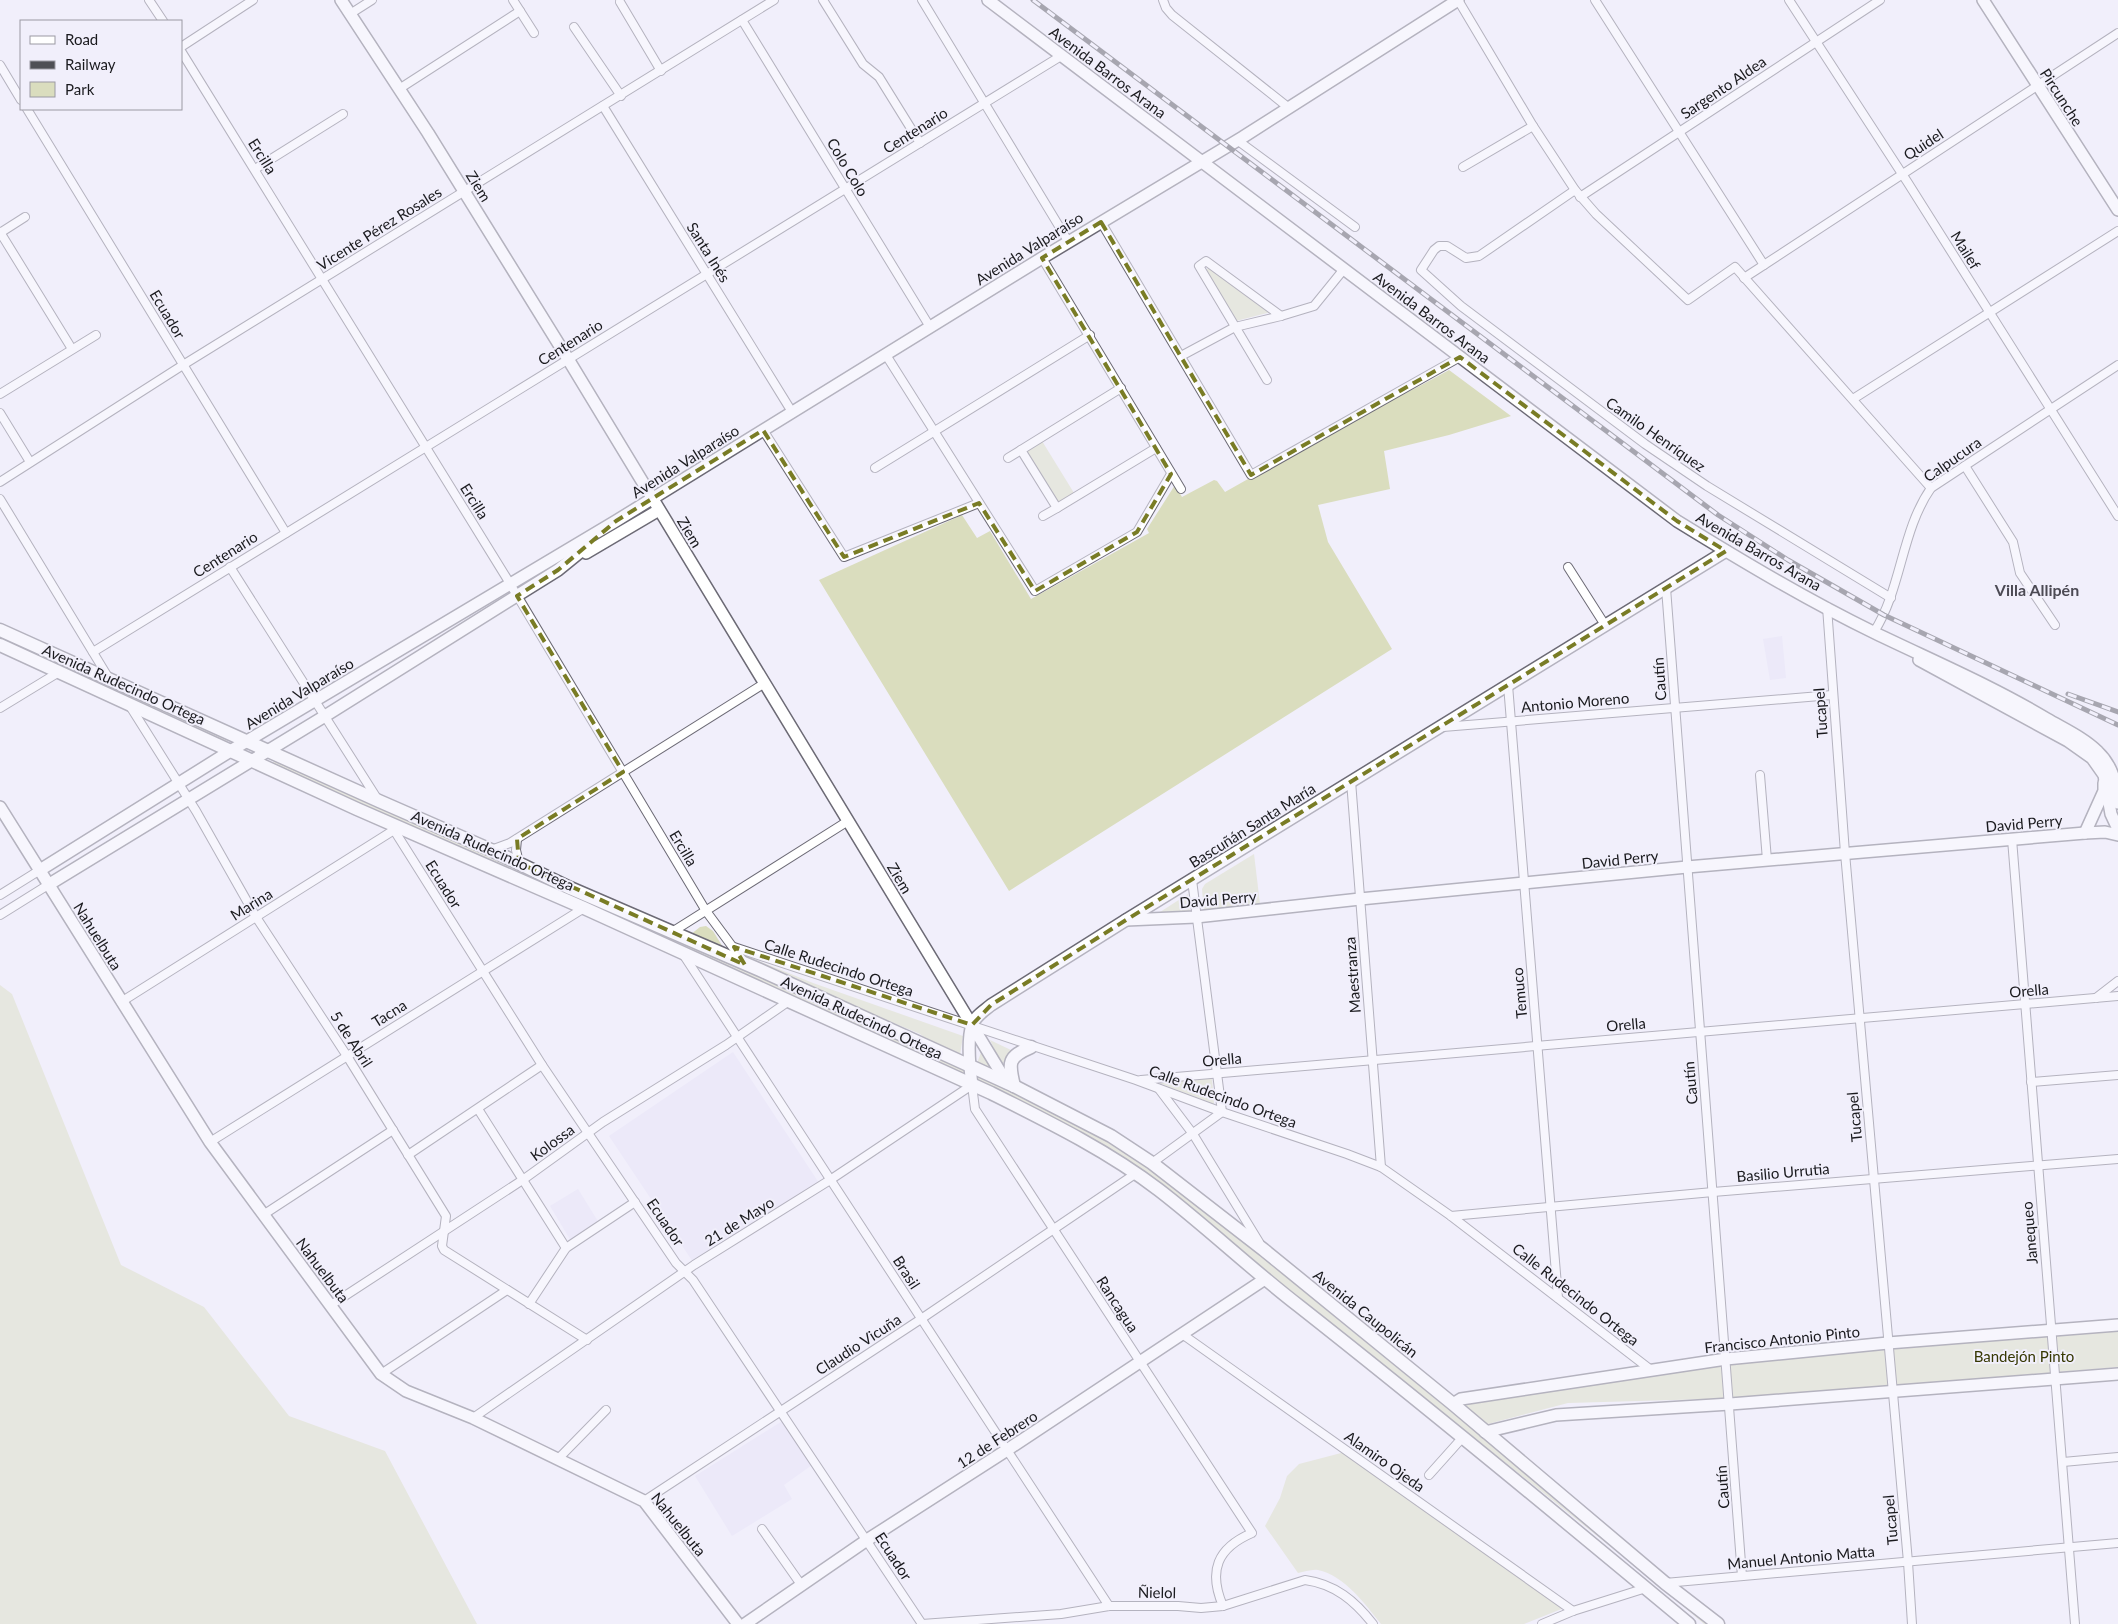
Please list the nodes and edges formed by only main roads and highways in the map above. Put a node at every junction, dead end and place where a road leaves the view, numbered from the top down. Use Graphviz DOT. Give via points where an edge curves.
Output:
graph roads {
  1 [pos="0,630"];
  2 [pos="0,645"];
  3 [pos="1031,1047"];
  4 [pos="969,1066"];
  5 [pos="1010,1084"];
  6 [pos="1112,1158"];
  7 [pos="1152,1163"];
  8 [pos="1265,1279"];
  9 [pos="1309,1288"];
  10 [pos="1345,1318"];
  11 [pos="1332,1332"];
  12 [pos="1485,1432"];
  13 [pos="1459,1433"];
  14 [pos="1646,1588"];
  15 [pos="1677,1592"];
  16 [pos="1689,1624"];
  17 [pos="1718,1624"];
  1 -- 4 [label="main road, Avenida Rudecindo Ortega"];
  2 -- 6 [label="main road, Avenida Rudecindo Ortega" via="232,750 397,830 584,908 1029,1111"];
  3 -- 5 [label="main road" via="1015,1054 1011,1061"];
  4 -- 5 [label="main road, Avenida Caupolicán"];
  5 -- 7 [label="main road, Avenida Caupolicán" via="1111,1136"];
  6 -- 7 [label="main road"];
  6 -- 8 [label="main road" via="1159,1190"];
  7 -- 9 [label="main road, Avenida Caupolicán"];
  8 -- 9 [label="main road" via="1289,1277"];
  8 -- 11 [label="main road"];
  9 -- 10 [label="main road, Avenida Caupolicán"];
  10 -- 11 [label="main road"];
  10 -- 12 [label="main road, Avenida Caupolicán"];
  11 -- 13 [label="main road"];
  12 -- 13 [label="main road"];
  12 -- 15 [label="main road, Avenida Caupolicán"];
  13 -- 14 [label="main road"];
  14 -- 15 [label="main road" via="1660,1585"];
  14 -- 16 [label="main road"];
  15 -- 17 [label="main road, Avenida Caupolicán"];
}
